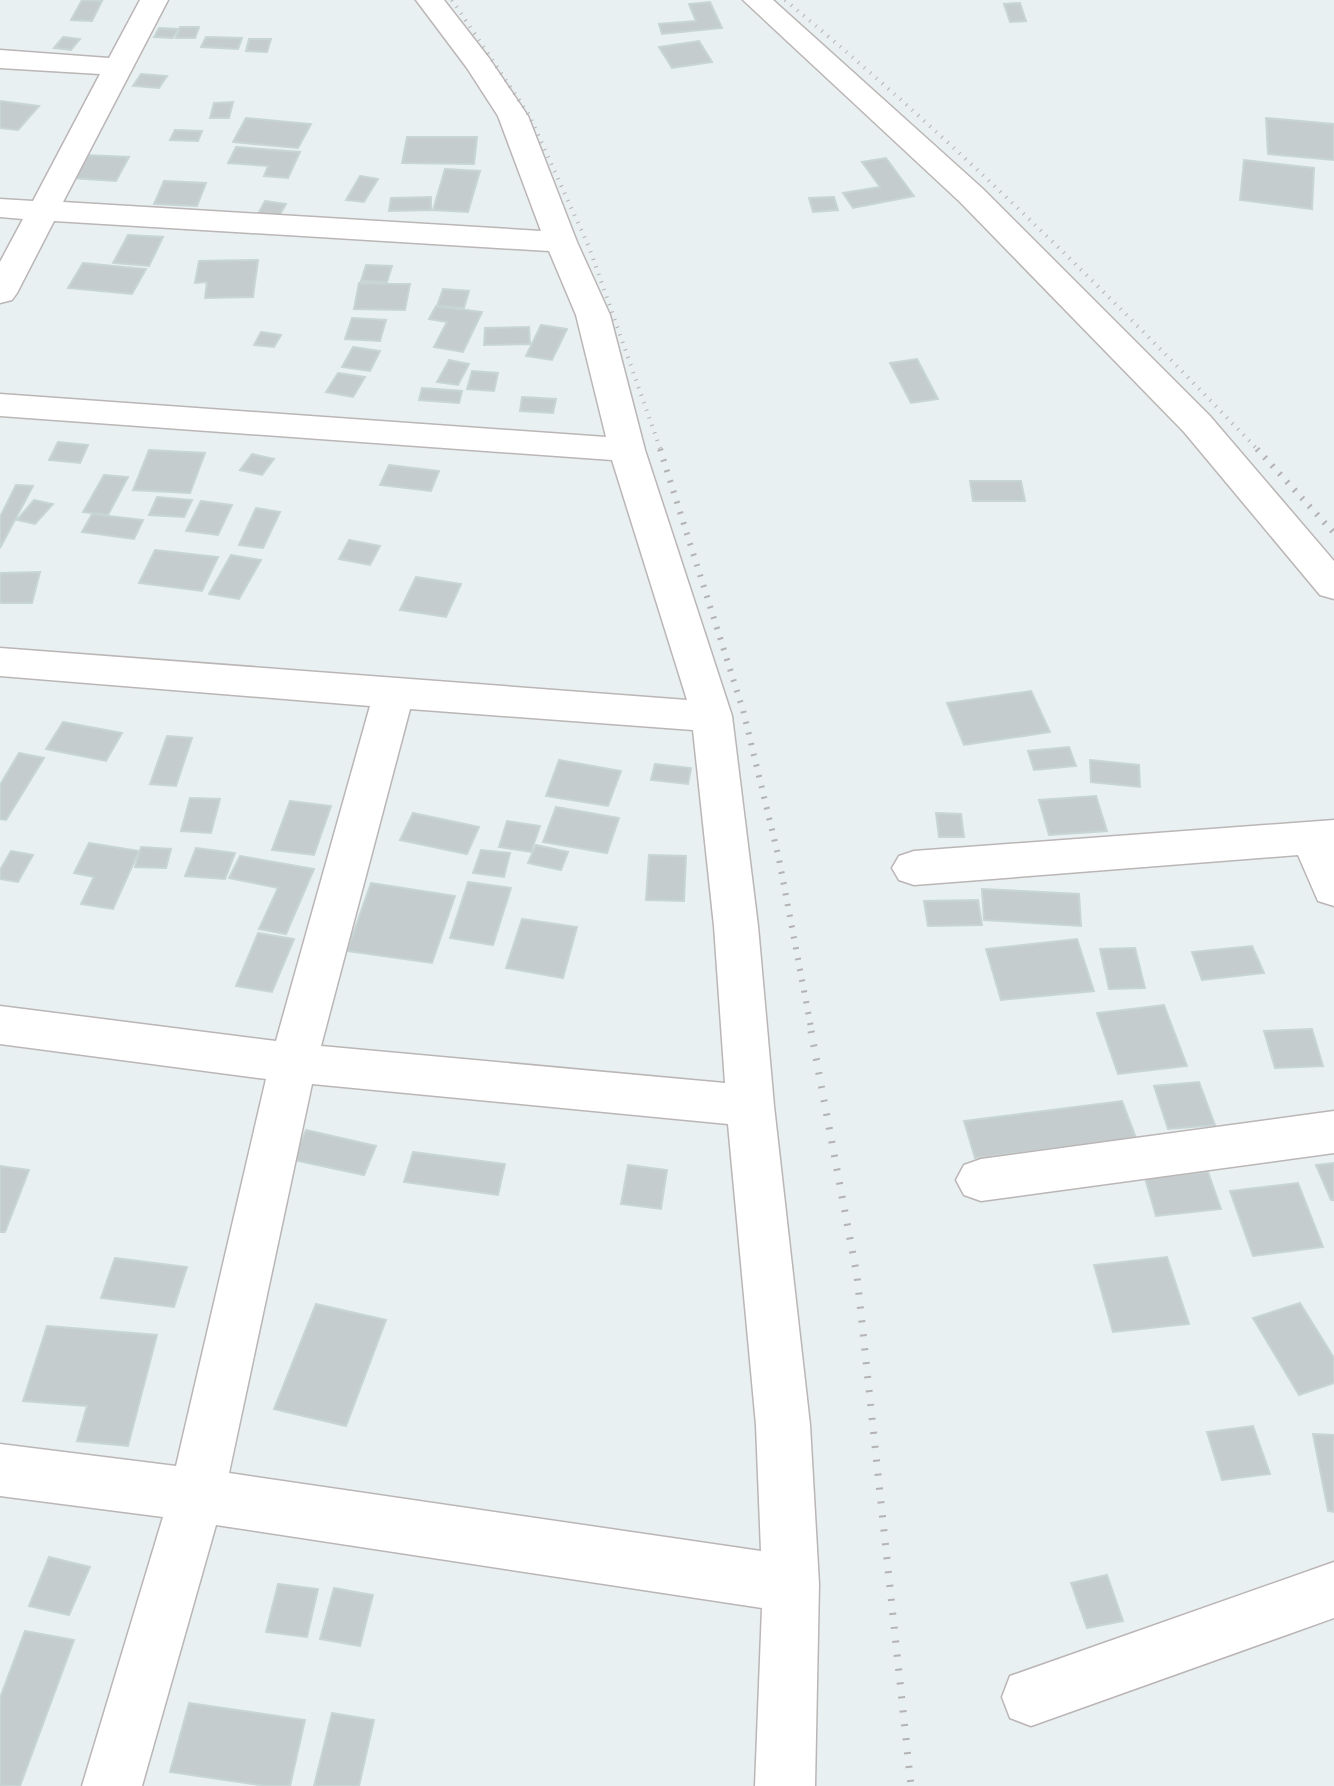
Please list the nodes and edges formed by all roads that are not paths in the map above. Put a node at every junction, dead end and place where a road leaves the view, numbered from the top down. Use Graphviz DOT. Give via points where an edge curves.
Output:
graph roads {
  1 [pos="154,0"];
  2 [pos="430,0"];
  3 [pos="757,0"];
  4 [pos="0,59"];
  5 [pos="120,67"];
  6 [pos="0,208"];
  7 [pos="45,210"];
  8 [pos="561,242"];
  9 [pos="0,293"];
  10 [pos="0,405"];
  11 [pos="627,450"];
  12 [pos="1334,586"];
  13 [pos="0,662"];
  14 [pos="394,694"];
  15 [pos="712,716"];
  16 [pos="1323,836"];
  17 [pos="914,868"];
  18 [pos="1334,889"];
  19 [pos="0,1025"];
  20 [pos="293,1063"];
  21 [pos="750,1106"];
  22 [pos="1334,1132"];
  23 [pos="981,1180"];
  24 [pos="0,1470"];
  25 [pos="197,1495"];
  26 [pos="791,1584"];
  27 [pos="1334,1590"];
  28 [pos="1031,1697"];
  29 [pos="112,1786"];
  30 [pos="785,1786"];
  1 -- 5 [label="street"];
  2 -- 8 [label="street" via="513,116"];
  3 -- 12 [label="street" via="971,195 1165,391"];
  4 -- 5 [label="street"];
  5 -- 7 [label="street"];
  6 -- 7 [label="street"];
  7 -- 8 [label="street"];
  7 -- 9 [label="street"];
  8 -- 11 [label="street" via="593,315"];
  10 -- 11 [label="street"];
  11 -- 15 [label="street"];
  13 -- 14 [label="street"];
  14 -- 15 [label="street"];
  14 -- 20 [label="street"];
  15 -- 21 [label="street"];
  16 -- 17 [label="street"];
  16 -- 18 [label="street"];
  19 -- 20 [label="street"];
  20 -- 21 [label="street"];
  20 -- 25 [label="street"];
  21 -- 26 [label="street" via="783,1425"];
  22 -- 23 [label="street"];
  24 -- 25 [label="street"];
  25 -- 26 [label="street"];
  25 -- 29 [label="street"];
  26 -- 30 [label="street"];
  27 -- 28 [label="street"];
}
